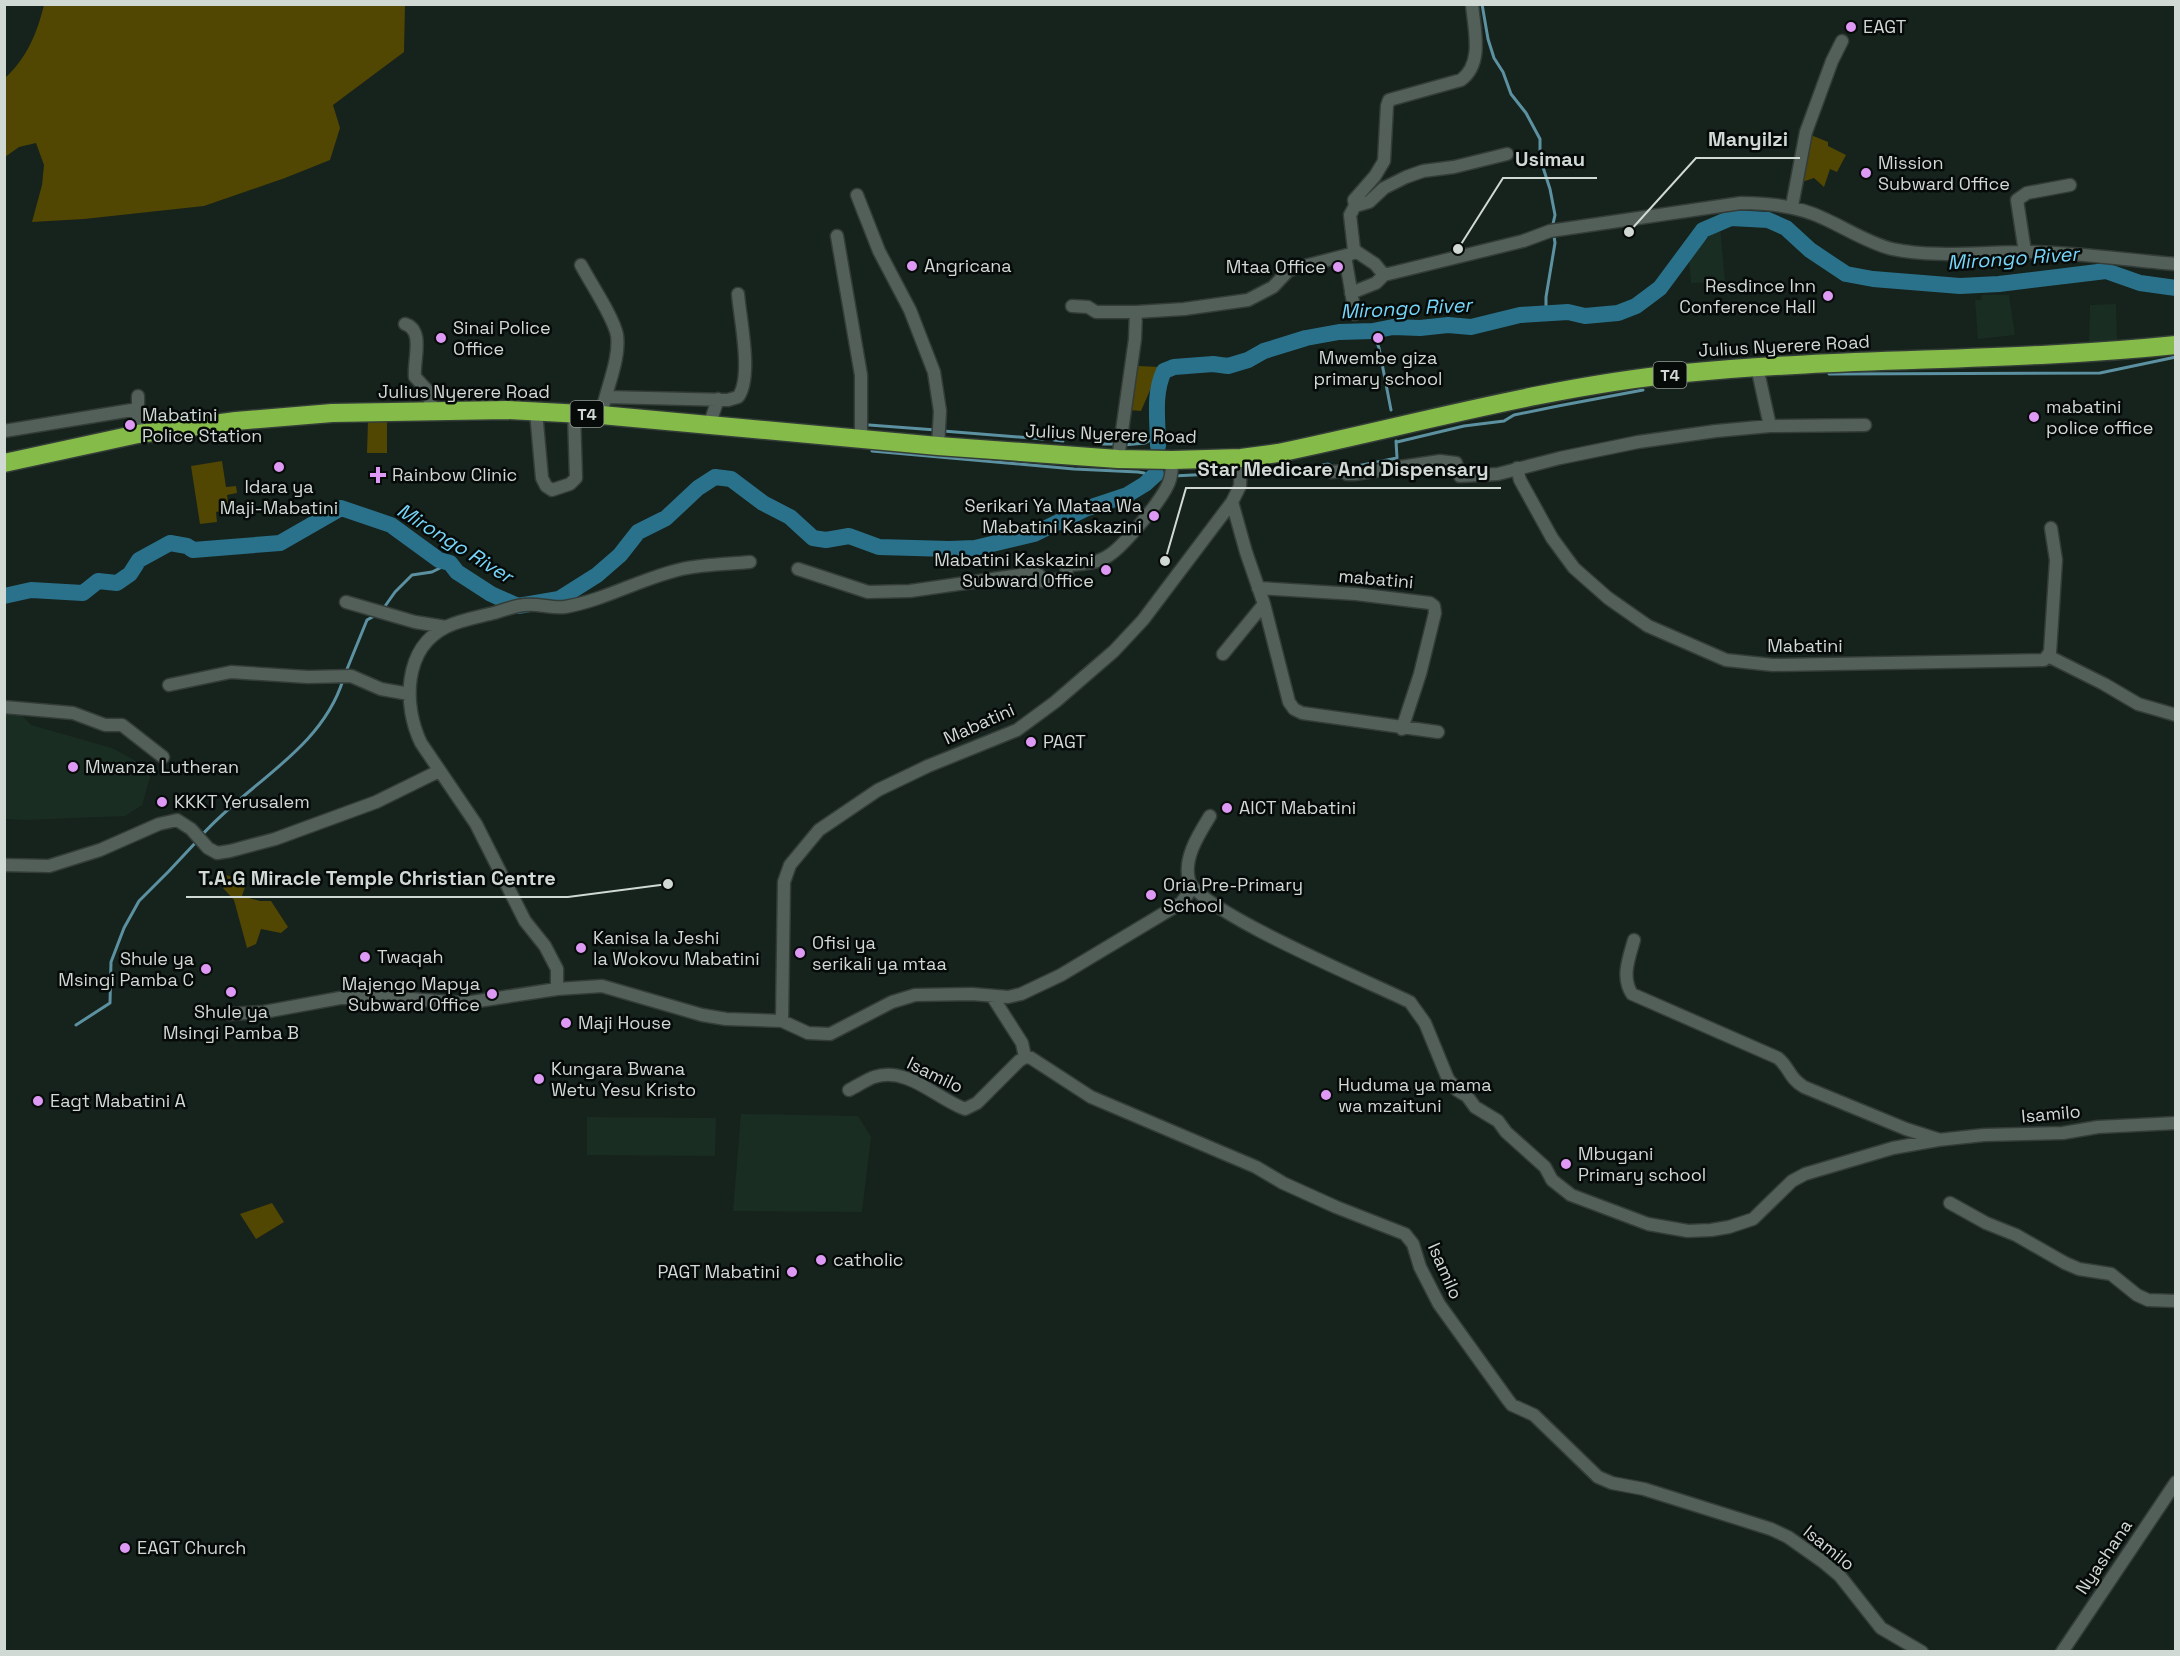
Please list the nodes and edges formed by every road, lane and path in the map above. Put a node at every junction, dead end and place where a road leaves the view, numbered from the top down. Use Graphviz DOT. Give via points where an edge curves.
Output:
graph roads {
  1 [pos="1472,4"];
  2 [pos="1842,41"];
  3 [pos="1507,153"];
  4 [pos="2070,185"];
  5 [pos="857,195"];
  6 [pos="1354,206"];
  7 [pos="1792,206"];
  8 [pos="837,236"];
  9 [pos="2025,252"];
  10 [pos="1350,253"];
  11 [pos="2175,264"];
  12 [pos="581,265"];
  13 [pos="1384,275"];
  14 [pos="1351,293"];
  15 [pos="738,294"];
  16 [pos="1072,306"];
  17 [pos="1136,312"];
  18 [pos="1356,314"];
  19 [pos="405,324"];
  20 [pos="2175,345"];
  21 [pos="1757,367"];
  22 [pos="606,396"];
  23 [pos="718,399"];
  24 [pos="433,411"];
  25 [pos="536,412"];
  26 [pos="574,413"];
  27 [pos="601,415"];
  28 [pos="1865,425"];
  29 [pos="709,426"];
  30 [pos="1770,426"];
  31 [pos="4,431"];
  32 [pos="138,434"];
  33 [pos="939,435"];
  34 [pos="861,438"];
  35 [pos="1241,458"];
  36 [pos="1118,459"];
  37 [pos="4,463"];
  38 [pos="1517,468"];
  39 [pos="1171,470"];
  40 [pos="1331,472"];
  41 [pos="1232,502"];
  42 [pos="2051,528"];
  43 [pos="750,562"];
  44 [pos="798,569"];
  45 [pos="1258,588"];
  46 [pos="346,602"];
  47 [pos="1264,604"];
  48 [pos="446,627"];
  49 [pos="1223,654"];
  50 [pos="2048,656"];
  51 [pos="169,686"];
  52 [pos="410,694"];
  53 [pos="4,707"];
  54 [pos="2175,715"];
  55 [pos="1402,729"];
  56 [pos="1438,732"];
  57 [pos="163,757"];
  58 [pos="439,771"];
  59 [pos="1210,816"];
  60 [pos="4,865"];
  61 [pos="1190,883"];
  62 [pos="1634,940"];
  63 [pos="557,989"];
  64 [pos="992,996"];
  65 [pos="229,1014"];
  66 [pos="782,1021"];
  67 [pos="1025,1057"];
  68 [pos="849,1090"];
  69 [pos="2175,1123"];
  70 [pos="1938,1140"];
  71 [pos="1950,1203"];
  72 [pos="2175,1301"];
  73 [pos="2175,1482"];
  74 [pos="1922,1652"];
  75 [pos="2062,1652"];
  1 -- 6 [label="street" via="1475,62 1468,74 1461,80 1389,100 1383,161 1354,200"];
  2 -- 7 [label="street" via="1806,132"];
  3 -- 6 [label="street" via="1423,171 1384,188 1369,202"];
  4 -- 9 [label="street" via="2027,193 2017,200"];
  5 -- 33 [label="street" via="934,372"];
  6 -- 10 [label="street" via="1350,215"];
  7 -- 9 [label="street" via="1892,249 1951,254"];
  7 -- 13 [label="street" via="1741,203 1550,231 1523,242"];
  8 -- 34 [label="street" via="861,375"];
  9 -- 11 [label="street"];
  10 -- 13 [label="street" via="1375,264"];
  10 -- 14 [label="street"];
  10 -- 17 [label="street" via="1289,270 1273,287 1248,300"];
  12 -- 22 [label="street" via="617,335 617,352"];
  13 -- 14 [label="street" via="1376,283"];
  14 -- 18 [label="street"];
  15 -- 23 [label="street" via="745,383 738,397"];
  16 -- 17 [label="street" via="1096,312"];
  17 -- 36 [label="street"];
  19 -- 24 [label="street" via="416,333 415,377 427,390"];
  20 -- 21 [label="highway, Julius Nyerere Road / T4" via="2096,353"];
  21 -- 30 [label="street"];
  21 -- 35 [label="highway, Julius Nyerere Road / T4" via="1616,382"];
  22 -- 23 [label="street"];
  22 -- 27 [label="street"];
  23 -- 29 [label="street"];
  24 -- 25 [label="highway, Julius Nyerere Road / T4"];
  24 -- 32 [label="highway, Julius Nyerere Road / T4" via="332,413"];
  25 -- 26 [label="highway, Julius Nyerere Road / T4"];
  25 -- 26 [label="street" via="542,478 552,490 576,478"];
  26 -- 27 [label="highway, Julius Nyerere Road / T4"];
  27 -- 29 [label="highway, Julius Nyerere Road / T4"];
  28 -- 30 [label="street"];
  29 -- 34 [label="highway, Julius Nyerere Road / T4"];
  30 -- 38 [label="street" via="1638,442"];
  31 -- 32 [label="street" via="138,403"];
  32 -- 37 [label="highway, Julius Nyerere Road / T4"];
  33 -- 34 [label="highway, Julius Nyerere Road / T4"];
  33 -- 36 [label="highway, Julius Nyerere Road / T4"];
  35 -- 39 [label="highway, Julius Nyerere Road / T4"];
  35 -- 41 [label="street, Mabatini" via="1240,486"];
  36 -- 39 [label="highway, Julius Nyerere Road / T4"];
  38 -- 40 [label="street" via="1498,474 1460,476 1456,463 1440,461 1354,474"];
  38 -- 50 [label="street, Mabatini" via="1552,538 1574,568 1648,626 1726,660 1827,665 2040,661"];
  39 -- 44 [label="street" via="1159,500 1116,550 1096,561 1066,565 1067,579 1042,581 1034,573 910,591 867,592"];
  41 -- 45 [label="street"];
  41 -- 66 [label="street, Mabatini" via="1143,620 1055,702 1017,730 878,790 819,830 804,846 790,865 784,882"];
  42 -- 50 [label="street" via="2056,560"];
  43 -- 48 [label="street" via="683,569 563,607 525,605"];
  45 -- 47 [label="street"];
  45 -- 55 [label="street, mabatini" via="1356,594 1434,606"];
  46 -- 48 [label="street"];
  47 -- 49 [label="street"];
  47 -- 55 [label="street" via="1294,709"];
  48 -- 52 [label="street" via="424,644 417,657"];
  50 -- 54 [label="street" via="2138,704"];
  51 -- 52 [label="street" via="231,672 328,675 351,676 381,689"];
  52 -- 58 [label="street" via="414,730"];
  53 -- 57 [label="street" via="73,713 105,724 122,725"];
  55 -- 56 [label="street"];
  58 -- 60 [label="street" via="376,802 274,839 217,853 177,820 49,866"];
  58 -- 63 [label="street" via="476,824 525,921 545,946 557,969"];
  59 -- 61 [label="street" via="1190,857"];
  61 -- 64 [label="street" via="1181,903 1062,975 1022,994"];
  61 -- 70 [label="street, Isamilo" via="1236,919 1410,1002 1425,1023 1448,1079 1475,1107 1498,1121 1545,1167 1552,1180 1571,1195 1648,1224 1688,1231 1745,1223 1805,1174 1893,1148"];
  62 -- 70 [label="street" via="1626,977 1632,994 1779,1058 1790,1076 1804,1087"];
  63 -- 65 [label="street" via="465,1003 354,997"];
  63 -- 66 [label="street" via="602,986 702,1015"];
  64 -- 66 [label="street" via="940,994 902,998 831,1034 808,1033"];
  64 -- 67 [label="street" via="1022,1043"];
  67 -- 68 [label="street, Isamilo" via="977,1103 965,1109 892,1074 875,1077"];
  67 -- 74 [label="street, Isamilo" via="1038,1061 1091,1097 1405,1234 1439,1304 1508,1400 1534,1415 1598,1477 1788,1537 1840,1576 1881,1628"];
  69 -- 70 [label="street, Isamilo"];
  71 -- 72 [label="street" via="2065,1263 2111,1274 2148,1300"];
  73 -- 75 [label="street, Nyashana"];
}
